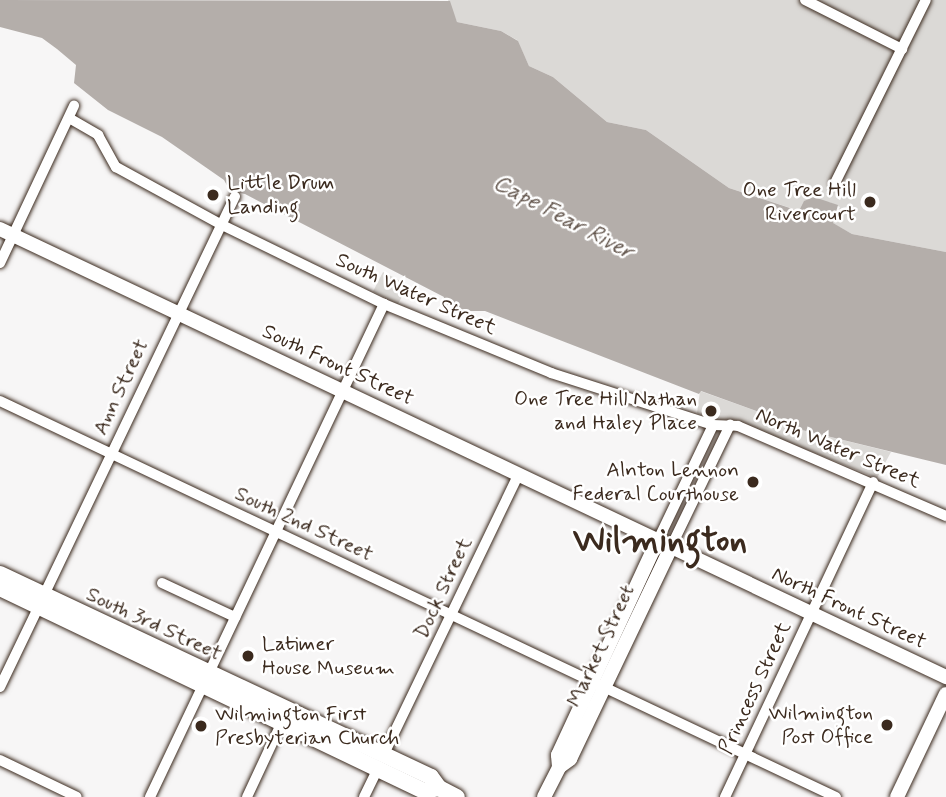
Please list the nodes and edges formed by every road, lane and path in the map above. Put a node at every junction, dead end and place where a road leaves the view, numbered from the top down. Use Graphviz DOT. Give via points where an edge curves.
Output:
graph roads {
  1 [pos="805,0"];
  2 [pos="926,0"];
  3 [pos="902,48"];
  4 [pos="74,106"];
  5 [pos="69,118"];
  6 [pos="835,183"];
  7 [pos="236,196"];
  8 [pos="219,224"];
  9 [pos="7,232"];
  10 [pos="0,263"];
  11 [pos="384,304"];
  12 [pos="177,313"];
  13 [pos="342,391"];
  14 [pos="0,401"];
  15 [pos="713,425"];
  16 [pos="730,425"];
  17 [pos="111,453"];
  18 [pos="519,474"];
  19 [pos="873,482"];
  20 [pos="946,516"];
  21 [pos="276,531"];
  22 [pos="658,540"];
  23 [pos="671,547"];
  24 [pos="0,574"];
  25 [pos="162,583"];
  26 [pos="0,588"];
  27 [pos="41,600"];
  28 [pos="811,614"];
  29 [pos="452,615"];
  30 [pos="235,617"];
  31 [pos="946,677"];
  32 [pos="206,679"];
  33 [pos="598,684"];
  34 [pos="0,687"];
  35 [pos="946,694"];
  36 [pos="282,722"];
  37 [pos="745,755"];
  38 [pos="0,761"];
  39 [pos="381,762"];
  40 [pos="77,797"];
  41 [pos="150,797"];
  42 [pos="247,797"];
  43 [pos="364,797"];
  44 [pos="457,797"];
  45 [pos="544,797"];
  46 [pos="724,797"];
  47 [pos="836,797"];
  48 [pos="897,797"];
  1 -- 3 [label="street"];
  2 -- 3 [label="street"];
  3 -- 6 [label="street"];
  4 -- 5 [label="street"];
  5 -- 8 [label="street, South Water Street" via="98,135 116,167"];
  5 -- 9 [label="street"];
  7 -- 8 [label="street, Ann Street"];
  8 -- 11 [label="street, South Water Street"];
  8 -- 12 [label="street, Ann Street"];
  9 -- 10 [label="street"];
  9 -- 12 [label="main road, South Front Street"];
  11 -- 13 [label="street"];
  11 -- 15 [label="street, South Water Street" via="551,373"];
  12 -- 13 [label="main road, South Front Street"];
  12 -- 17 [label="street, Ann Street"];
  13 -- 18 [label="main road, South Front Street"];
  13 -- 21 [label="street"];
  14 -- 17 [label="street, South 2nd Street"];
  15 -- 16 [label="street, North Water Street"];
  15 -- 22 [label="street, Market Street"];
  16 -- 19 [label="street, North Water Street"];
  16 -- 23 [label="street, Market Street"];
  17 -- 21 [label="street, South 2nd Street"];
  17 -- 27 [label="street, Ann Street"];
  18 -- 22 [label="main road, South Front Street"];
  18 -- 29 [label="street, Dock Street"];
  19 -- 20 [label="street, North Water Street"];
  19 -- 28 [label="street, Princess Street"];
  21 -- 29 [label="street, South 2nd Street"];
  21 -- 30 [label="street"];
  22 -- 23 [label="main road, North Front Street"];
  22 -- 33 [label="main road, Market Street"];
  23 -- 28 [label="main road, North Front Street"];
  23 -- 33 [label="main road, Market Street"];
  24 -- 27 [label="main road, South 3rd Street"];
  25 -- 30 [label="street"];
  26 -- 27 [label="main road, South 3rd Street"];
  27 -- 32 [label="main road, South 3rd Street"];
  27 -- 34 [label="street, Ann Street"];
  28 -- 31 [label="main road, North Front Street"];
  28 -- 37 [label="street, Princess Street"];
  29 -- 33 [label="street, South 2nd Street"];
  29 -- 39 [label="street, Dock Street"];
  30 -- 32 [label="street"];
  32 -- 36 [label="main road, South 3rd Street"];
  32 -- 39 [label="main road, South 3rd Street"];
  32 -- 41 [label="street"];
  33 -- 37 [label="street, South 2nd Street"];
  33 -- 45 [label="main road, Market Street" via="558,755 559,767"];
  35 -- 48 [label="main road"];
  36 -- 39 [label="main road, South 3rd Street"];
  36 -- 42 [label="street"];
  37 -- 46 [label="street, Princess Street"];
  37 -- 47 [label="street, South 2nd Street"];
  38 -- 40 [label="street"];
  39 -- 43 [label="street, Dock Street"];
  39 -- 44 [label="main road, South 3rd Street" via="430,777"];
}
